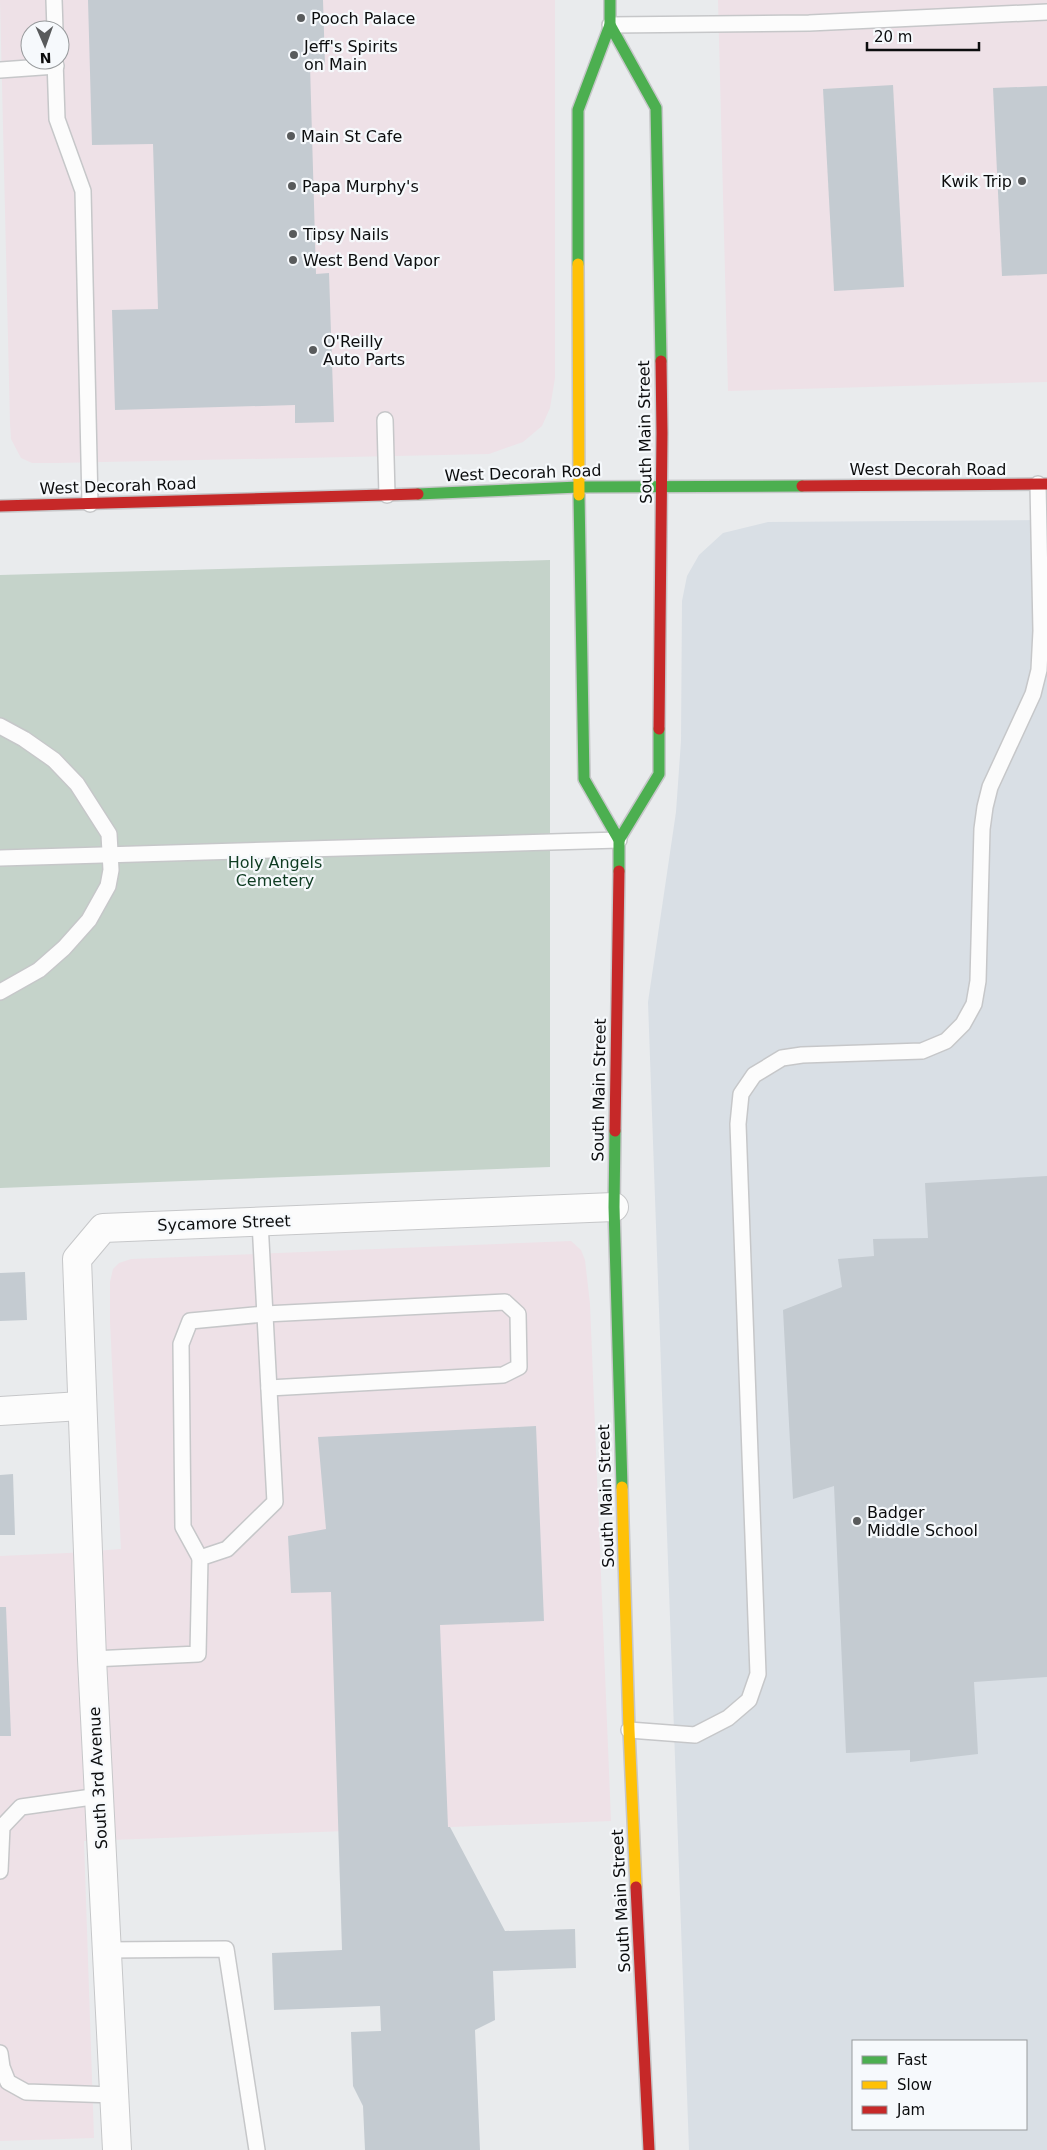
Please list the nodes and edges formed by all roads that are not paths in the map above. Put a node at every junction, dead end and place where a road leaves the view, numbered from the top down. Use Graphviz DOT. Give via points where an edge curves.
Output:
graph roads {
  1 [pos="54,0"];
  2 [pos="610,0"];
  3 [pos="1047,12"];
  4 [pos="55,20"];
  5 [pos="610,25"];
  6 [pos="20,67"];
  7 [pos="0,70"];
  8 [pos="55,70"];
  9 [pos="384,420"];
  10 [pos="1042,484"];
  11 [pos="662,486"];
  12 [pos="579,487"];
  13 [pos="387,495"];
  14 [pos="90,504"];
  15 [pos="0,506"];
  16 [pos="0,726"];
  17 [pos="619,840"];
  18 [pos="111,855"];
  19 [pos="0,858"];
  20 [pos="0,992"];
  21 [pos="614,1207"];
  22 [pos="260,1222"];
  23 [pos="265,1314"];
  24 [pos="269,1388"];
  25 [pos="81,1406"];
  26 [pos="0,1411"];
  27 [pos="200,1558"];
  28 [pos="92,1659"];
  29 [pos="629,1730"];
  30 [pos="99,1796"];
  31 [pos="0,1871"];
  32 [pos="107,1950"];
  33 [pos="0,2053"];
  34 [pos="114,2095"];
  35 [pos="117,2150"];
  36 [pos="257,2150"];
  37 [pos="649,2150"];
  1 -- 4 [label="lane"];
  2 -- 5 [label="main road, South Main Street"];
  3 -- 5 [label="lane" via="809,23"];
  5 -- 11 [label="main road, South Main Street" via="656,108"];
  5 -- 12 [label="main road, South Main Street" via="578,110"];
  6 -- 7 [label="lane"];
  8 -- 14 [label="lane" via="57,119 83,191"];
  9 -- 13 [label="lane"];
  10 -- 11 [label="main road, West Decorah Road"];
  10 -- 29 [label="lane" via="1039,670 1033,694 990,787 985,807 978,981 974,1004 963,1024 946,1041 922,1051 782,1058 754,1075 741,1094 738,1134 758,1674 749,1700 728,1718 695,1735"];
  11 -- 12 [label="main road, West Decorah Road"];
  11 -- 17 [label="main road, South Main Street" via="659,774"];
  12 -- 13 [label="main road, West Decorah Road"];
  12 -- 17 [label="main road, South Main Street" via="584,779"];
  13 -- 14 [label="main road, West Decorah Road"];
  14 -- 15 [label="main road, West Decorah Road"];
  16 -- 18 [label="lane" via="54,760 76,784 109,834"];
  17 -- 18 [label="lane"];
  17 -- 21 [label="main road, South Main Street"];
  18 -- 19 [label="lane"];
  18 -- 20 [label="lane" via="108,886 89,920 39,970"];
  21 -- 22 [label="street, Sycamore Street"];
  21 -- 29 [label="main road, South Main Street"];
  22 -- 23 [label="lane"];
  22 -- 25 [label="street, Sycamore Street" via="103,1228 77,1259"];
  23 -- 24 [label="lane"];
  23 -- 24 [label="lane" via="505,1302 518,1314 519,1367 503,1375"];
  23 -- 27 [label="lane" via="190,1321 181,1344 184,1527"];
  24 -- 27 [label="lane" via="275,1502 227,1549"];
  25 -- 26 [label="street"];
  25 -- 28 [label="street, South 3rd Avenue"];
  27 -- 28 [label="lane" via="198,1654"];
  28 -- 30 [label="street, South 3rd Avenue"];
  29 -- 37 [label="main road, South Main Street"];
  30 -- 31 [label="lane" via="21,1807 2,1827"];
  30 -- 32 [label="street, South 3rd Avenue"];
  32 -- 34 [label="street, South 3rd Avenue"];
  32 -- 36 [label="lane" via="226,1949"];
  33 -- 34 [label="lane" via="8,2082 26,2092"];
  34 -- 35 [label="street, South 3rd Avenue"];
}
